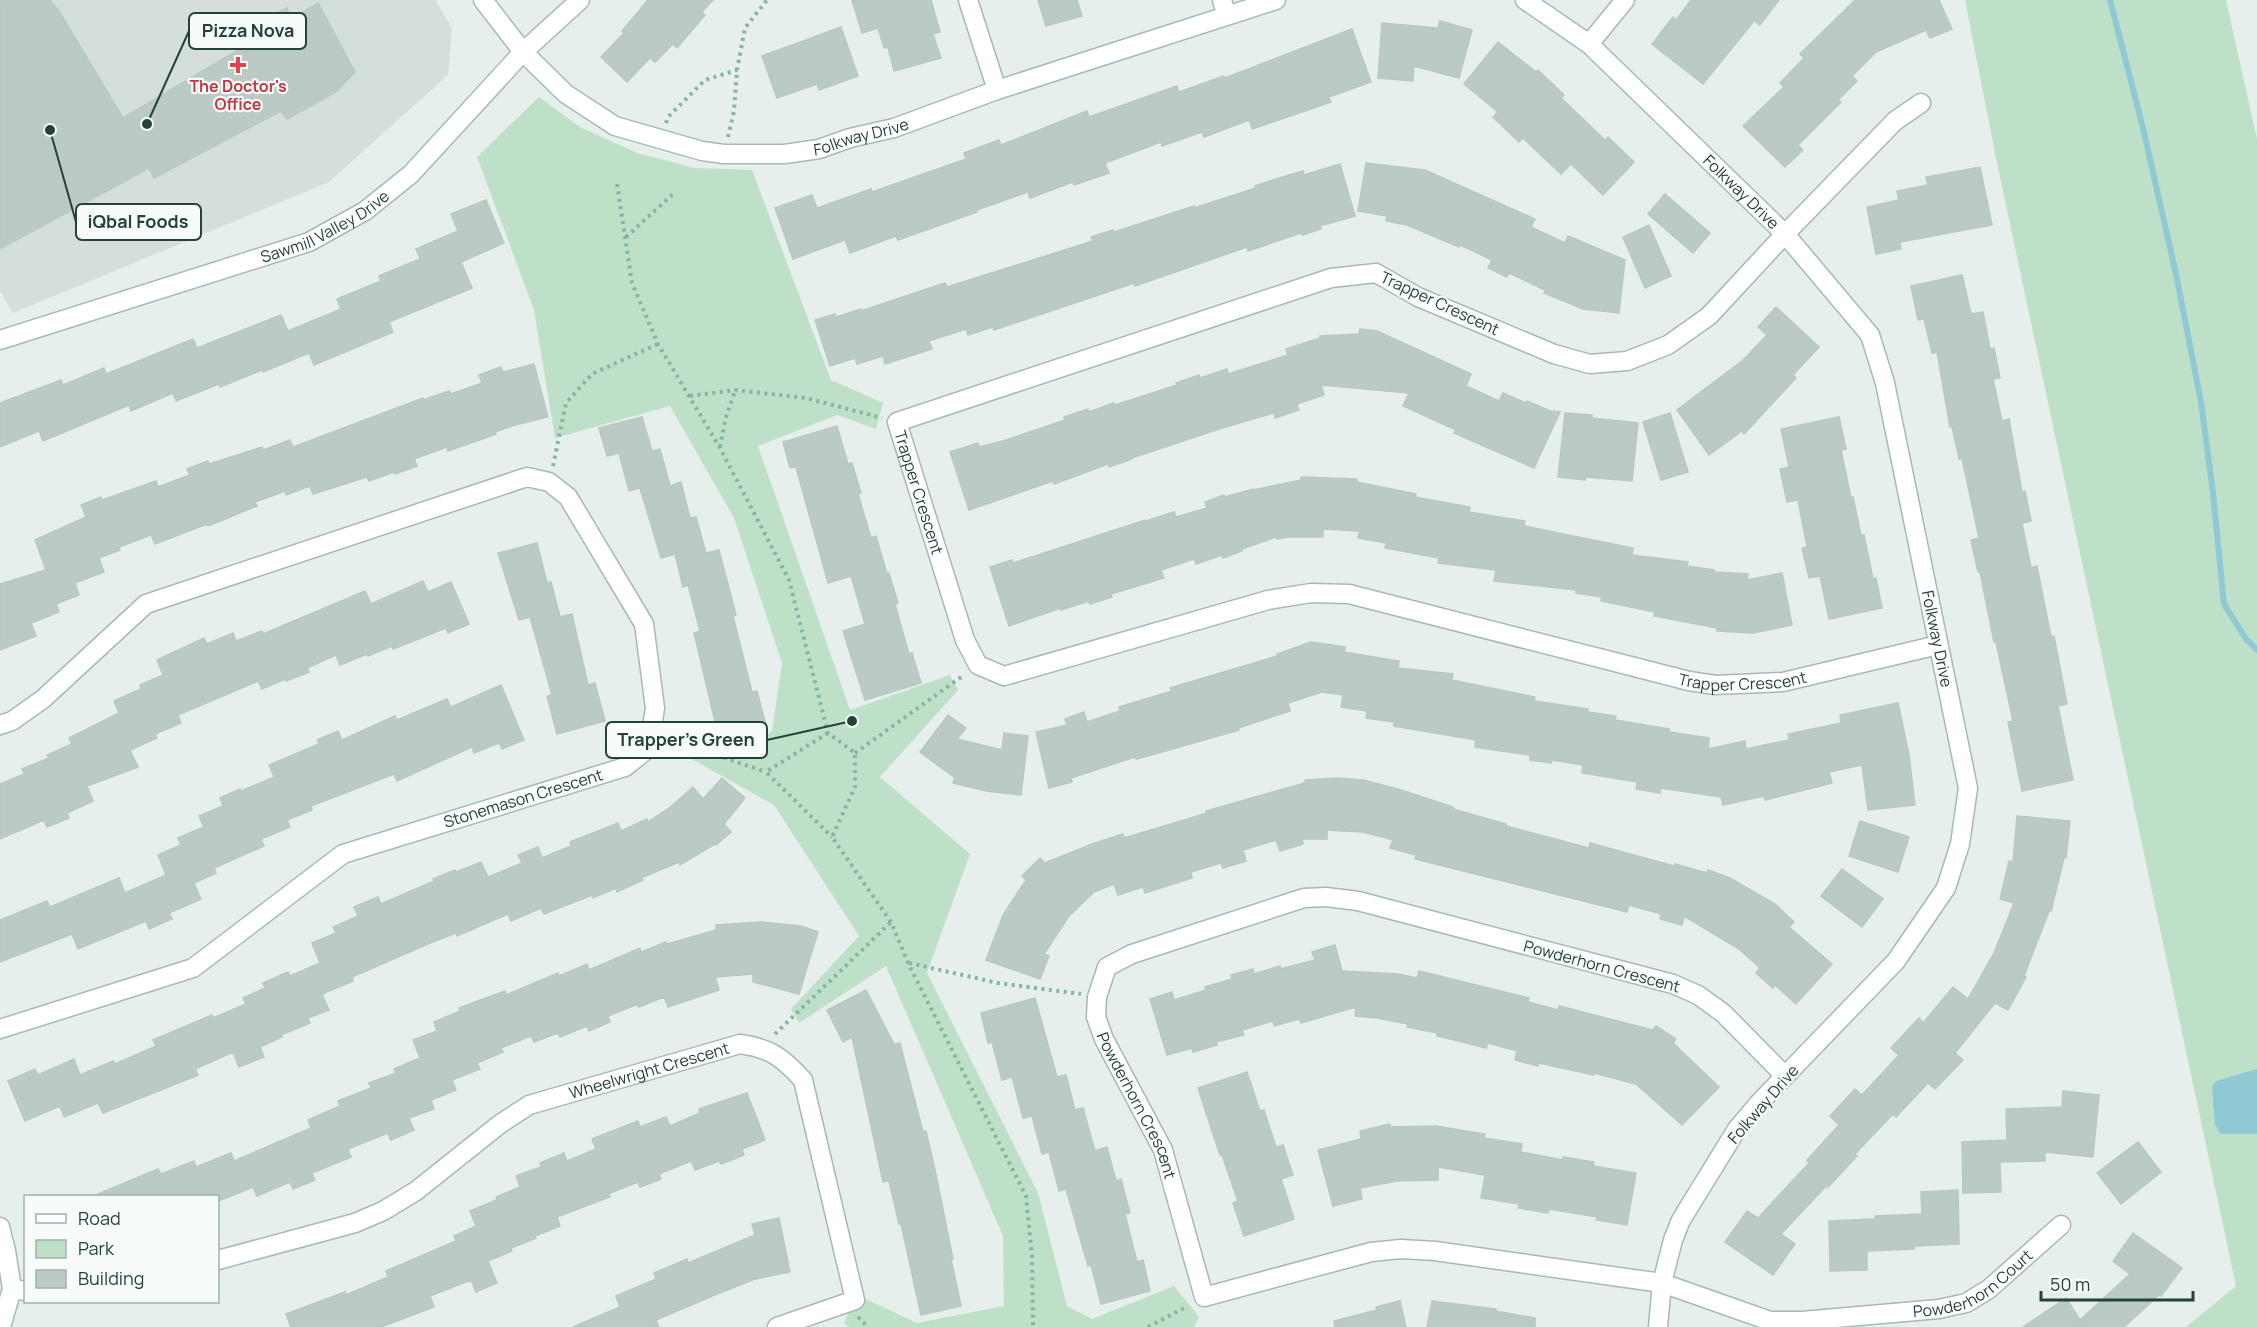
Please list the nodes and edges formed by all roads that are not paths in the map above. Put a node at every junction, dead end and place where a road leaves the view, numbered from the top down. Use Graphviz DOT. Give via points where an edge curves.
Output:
graph roads {
  1 [pos="483,0"];
  2 [pos="580,0"];
  3 [pos="968,0"];
  4 [pos="1276,0"];
  5 [pos="1525,0"];
  6 [pos="1625,0"];
  7 [pos="1224,7"];
  8 [pos="1588,44"];
  9 [pos="523,52"];
  10 [pos="997,90"];
  11 [pos="1921,103"];
  12 [pos="1785,234"];
  13 [pos="0,340"];
  14 [pos="1938,645"];
  15 [pos="0,725"];
  16 [pos="0,1029"];
  17 [pos="1785,1076"];
  18 [pos="2061,1225"];
  19 [pos="0,1227"];
  20 [pos="219,1260"];
  21 [pos="1662,1283"];
  22 [pos="19,1290"];
  23 [pos="1,1327"];
  24 [pos="777,1327"];
  25 [pos="1658,1327"];
  1 -- 9 [label="street, Folkway Drive"];
  2 -- 9 [label="street, Sawmill Valley Drive"];
  3 -- 10 [label="street"];
  4 -- 7 [label="street, Folkway Drive"];
  5 -- 8 [label="street, Folkway Drive"];
  6 -- 8 [label="street"];
  7 -- 10 [label="street, Folkway Drive"];
  8 -- 12 [label="street, Folkway Drive"];
  9 -- 10 [label="street, Folkway Drive" via="566,94 615,126 724,154 785,154 819,149 894,129"];
  9 -- 13 [label="street, Sawmill Valley Drive" via="411,174 365,211 309,242"];
  11 -- 12 [label="street, Trapper Crescent" via="1895,121"];
  12 -- 14 [label="street, Folkway Drive" via="1870,335 1885,383"];
  12 -- 14 [label="street, Trapper Crescent" via="1709,316 1668,345 1627,361 1590,364 1554,354 1418,297 1376,273 1354,274 1331,278 897,422 965,640 978,665 1004,676 1268,600 1311,593 1349,594 1715,685 1783,682"];
  14 -- 17 [label="street, Folkway Drive" via="1968,788 1960,844 1946,888 1896,961"];
  15 -- 16 [label="street, Stonemason Crescent" via="43,699 146,604 527,477 549,482 567,497 644,624 656,708 645,751 625,767 343,854 193,968"];
  17 -- 21 [label="street, Folkway Drive" via="1737,1129 1681,1220"];
  17 -- 21 [label="street, Powderhorn Crescent" via="1723,1012 1673,984 1359,901 1304,898 1132,954 1107,967 1095,1017 1163,1150 1204,1297 1371,1252 1401,1249"];
  18 -- 21 [label="street, Powderhorn Court" via="1989,1289 1966,1304 1939,1309 1770,1321"];
  19 -- 22 [label="street"];
  20 -- 24 [label="street, Wheelwright Crescent" via="355,1223 383,1211 416,1191 529,1105 740,1044 762,1047 803,1080 855,1300"];
  21 -- 25 [label="street, Folkway Drive"];
  22 -- 23 [label="street"];
}
